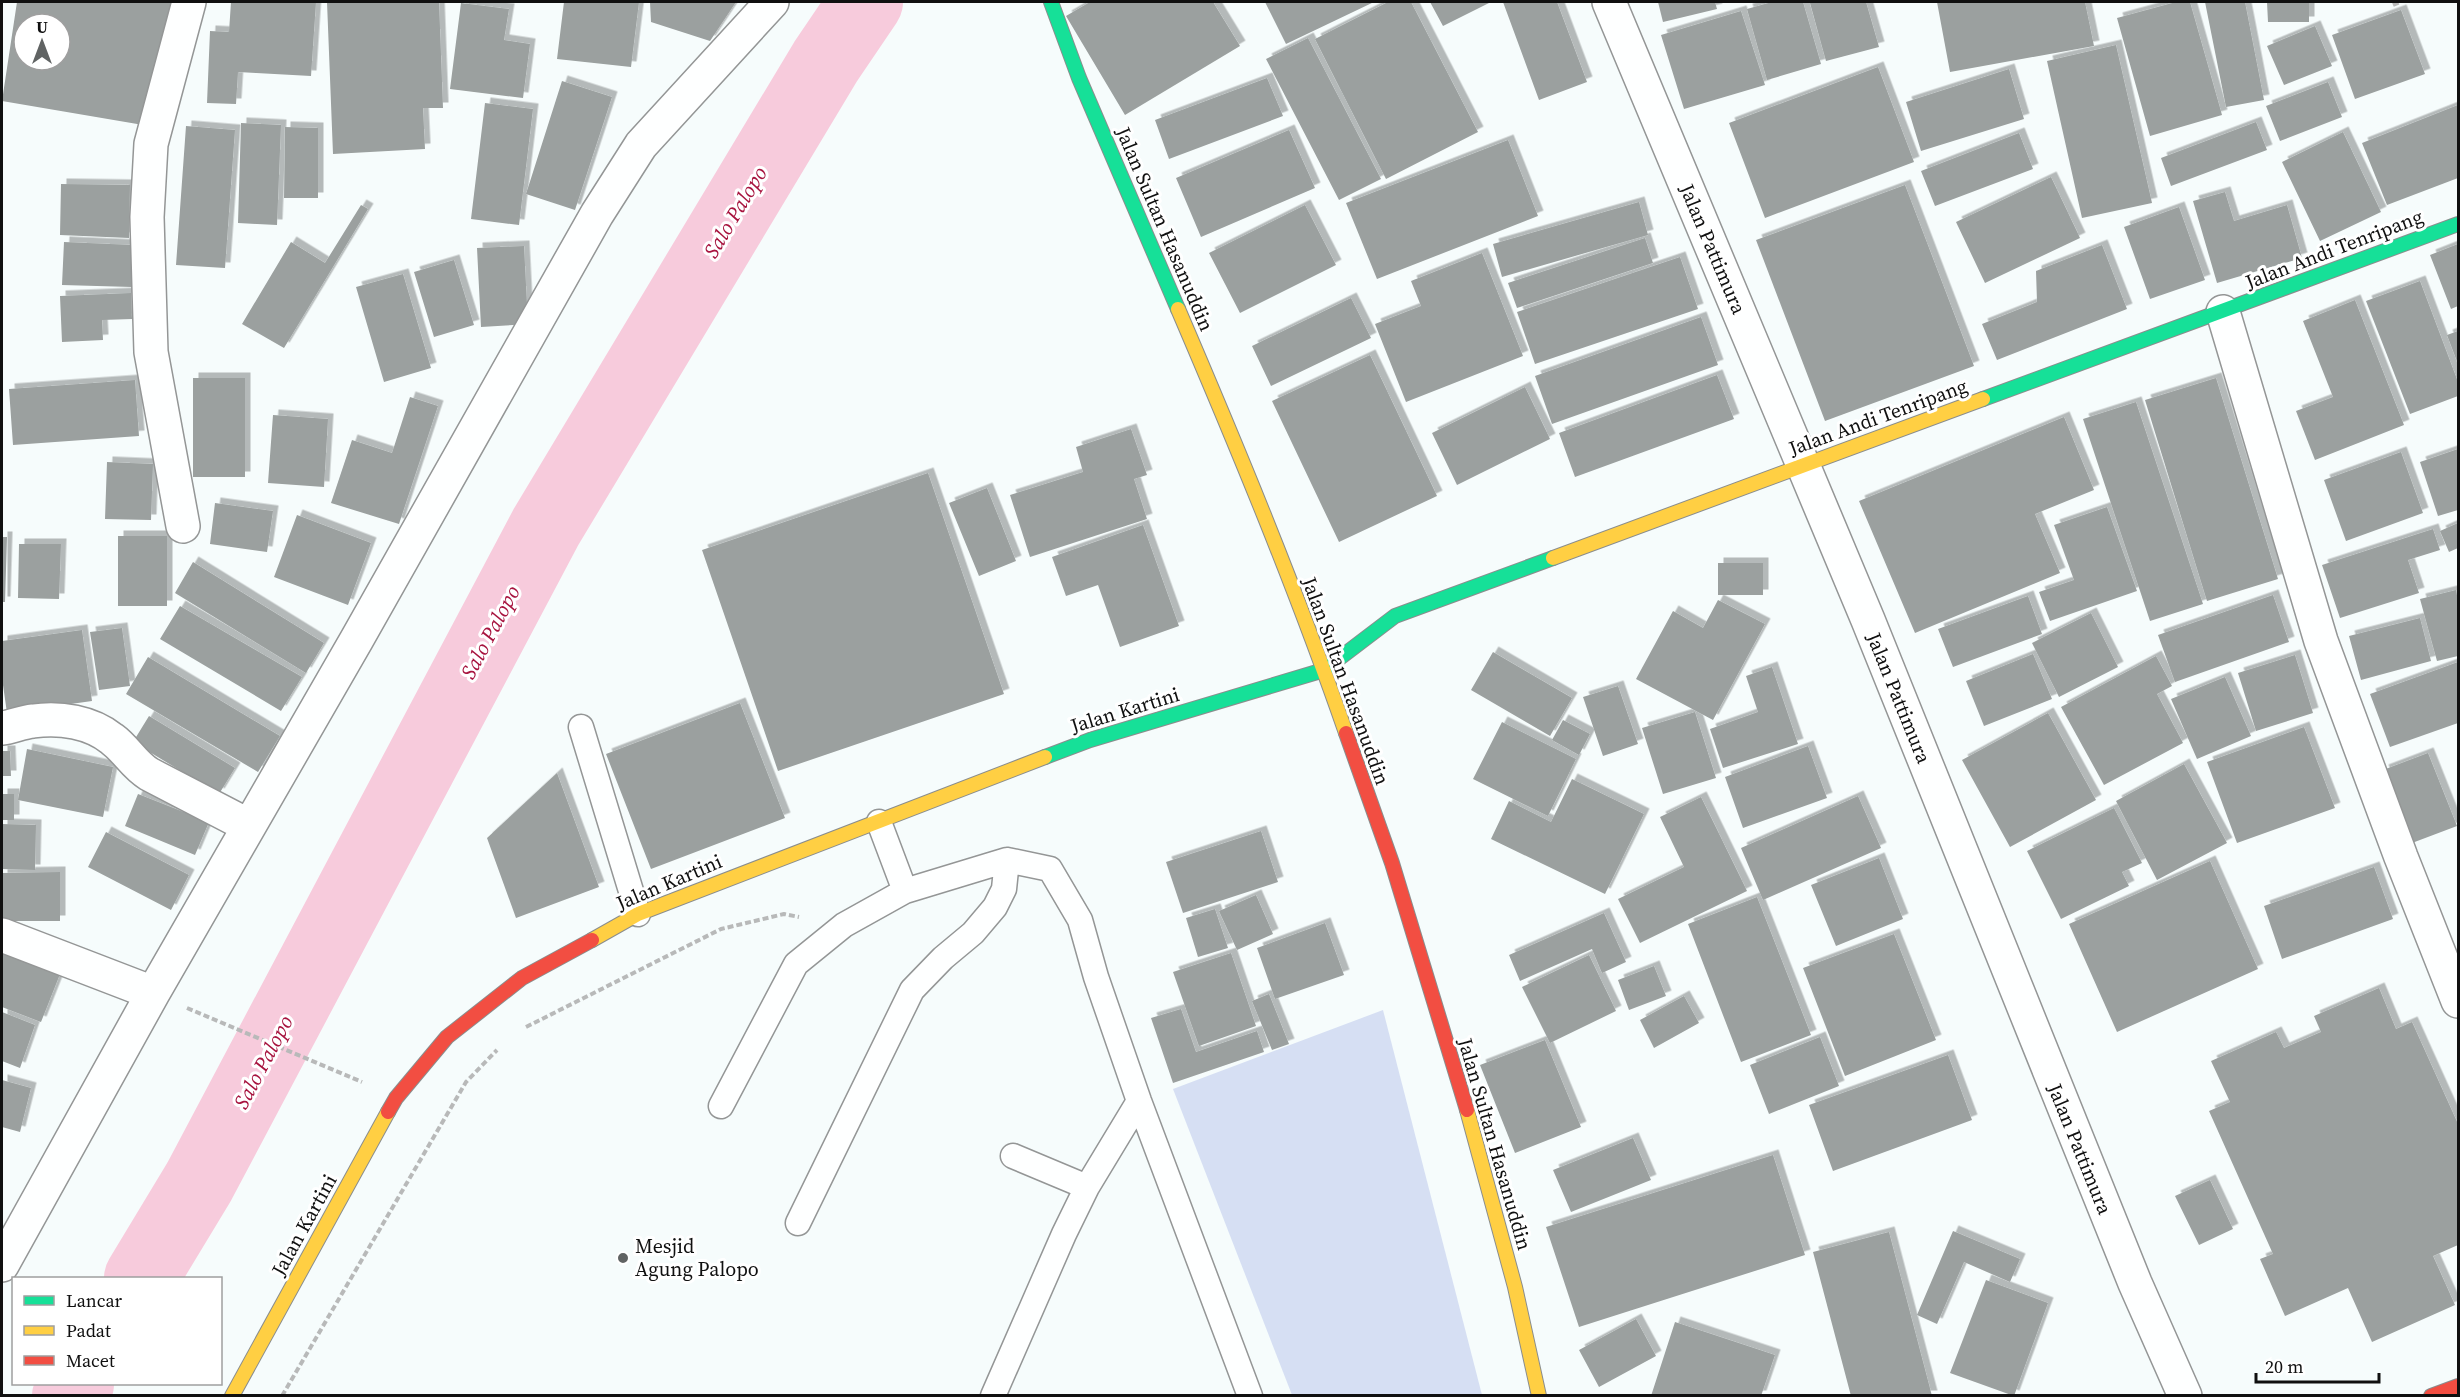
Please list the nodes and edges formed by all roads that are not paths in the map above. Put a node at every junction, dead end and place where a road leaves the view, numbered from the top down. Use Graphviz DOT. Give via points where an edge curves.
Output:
graph roads {
  1 [pos="189,2"];
  2 [pos="772,2"];
  3 [pos="1051,2"];
  4 [pos="1609,2"];
  5 [pos="2458,224"];
  6 [pos="2223,312"];
  7 [pos="1803,466"];
  8 [pos="183,526"];
  9 [pos="1324,670"];
  10 [pos="581,727"];
  11 [pos="2,728"];
  12 [pos="879,822"];
  13 [pos="249,826"];
  14 [pos="1007,860"];
  15 [pos="905,891"];
  16 [pos="638,914"];
  17 [pos="2,935"];
  18 [pos="153,993"];
  19 [pos="2458,1001"];
  20 [pos="1139,1101"];
  21 [pos="721,1106"];
  22 [pos="1013,1156"];
  23 [pos="1088,1187"];
  24 [pos="798,1223"];
  25 [pos="2,1265"];
  26 [pos="2458,1386"];
  27 [pos="232,1395"];
  28 [pos="993,1395"];
  29 [pos="1250,1395"];
  30 [pos="1539,1395"];
  31 [pos="2185,1395"];
  32 [pos="2431,1395"];
  1 -- 8 [label="street" via="151,144 147,217 151,352"];
  2 -- 13 [label="street" via="641,145 597,214"];
  3 -- 9 [label="main road, Jalan Sultan Hasanuddin" via="1078,78 1225,418"];
  4 -- 7 [label="street, Jalan Pattimura"];
  5 -- 6 [label="main road, Jalan Andi Tenripang"];
  6 -- 7 [label="main road, Jalan Andi Tenripang"];
  6 -- 19 [label="street" via="2321,641"];
  7 -- 9 [label="main road, Jalan Andi Tenripang" via="1395,616"];
  7 -- 31 [label="street, Jalan Pattimura" via="2038,1046"];
  9 -- 12 [label="main road, Jalan Kartini" via="1090,740"];
  9 -- 30 [label="main road, Jalan Sultan Hasanuddin" via="1392,863 1474,1133"];
  10 -- 16 [label="lane"];
  11 -- 13 [label="street" via="34,720 90,725 114,740 138,768"];
  12 -- 15 [label="lane"];
  12 -- 16 [label="main road, Jalan Kartini"];
  13 -- 18 [label="street"];
  14 -- 15 [label="lane"];
  14 -- 20 [label="lane" via="1050,869 1080,920"];
  14 -- 24 [label="lane" via="1004,889 995,907 974,933 912,990"];
  15 -- 21 [label="lane" via="844,925 796,964"];
  16 -- 27 [label="main road, Jalan Kartini" via="522,978 447,1037 432,1054 396,1098"];
  17 -- 18 [label="street"];
  18 -- 25 [label="street"];
  20 -- 23 [label="lane"];
  20 -- 29 [label="lane"];
  22 -- 23 [label="lane"];
  23 -- 28 [label="lane"];
  26 -- 32 [label="main road"];
}
